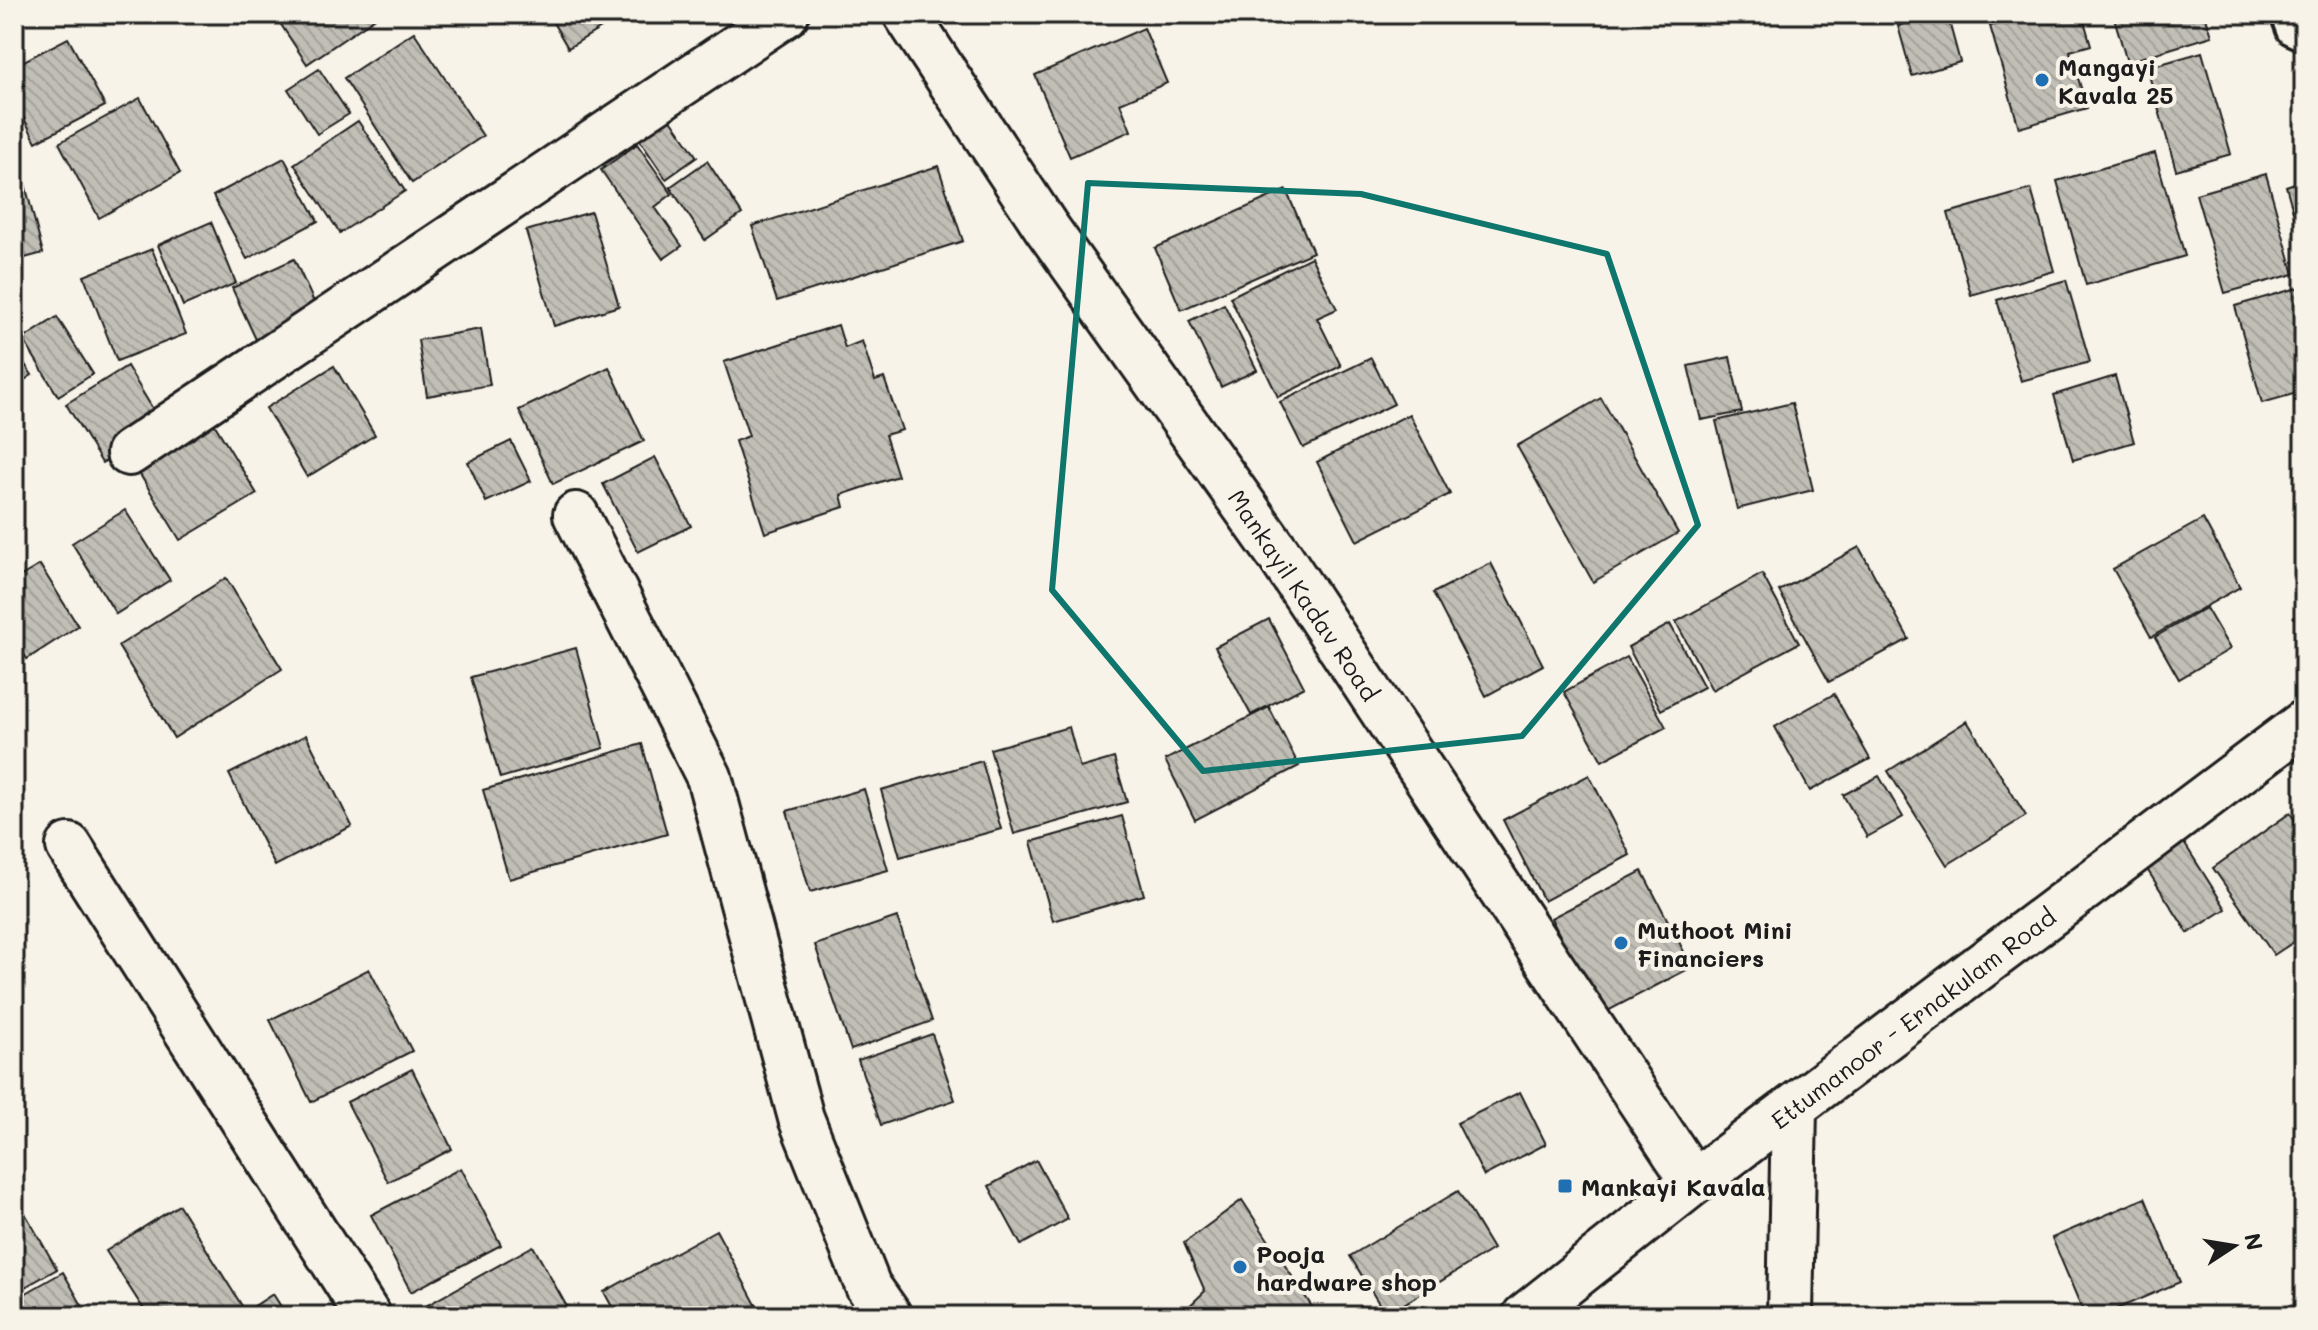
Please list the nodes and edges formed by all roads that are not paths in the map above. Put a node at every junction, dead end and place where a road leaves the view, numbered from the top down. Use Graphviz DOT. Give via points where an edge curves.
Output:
graph roads {
  1 [pos="786,14"];
  2 [pos="906,14"];
  3 [pos="2285,14"];
  4 [pos="2304,36"];
  5 [pos="129,453"];
  6 [pos="576,515"];
  7 [pos="2304,723"];
  8 [pos="69,846"];
  9 [pos="1794,1108"];
  10 [pos="1694,1182"];
  11 [pos="368,1316"];
  12 [pos="889,1316"];
  13 [pos="1525,1316"];
  14 [pos="1790,1316"];
  1 -- 5 [label="street"];
  2 -- 10 [label="street, Mankayil Kadav Road" via="1046,227 1280,556"];
  3 -- 4 [label="lane" via="2291,30"];
  6 -- 12 [label="street" via="709,777 801,1118 868,1286"];
  7 -- 9 [label="street, Ettumanoor - Ernakulam Road"];
  8 -- 11 [label="street"];
  9 -- 10 [label="street, Ettumanoor - Ernakulam Road"];
  9 -- 14 [label="street"];
  10 -- 13 [label="street, Ettumanoor - Ernakulam Road"];
}
